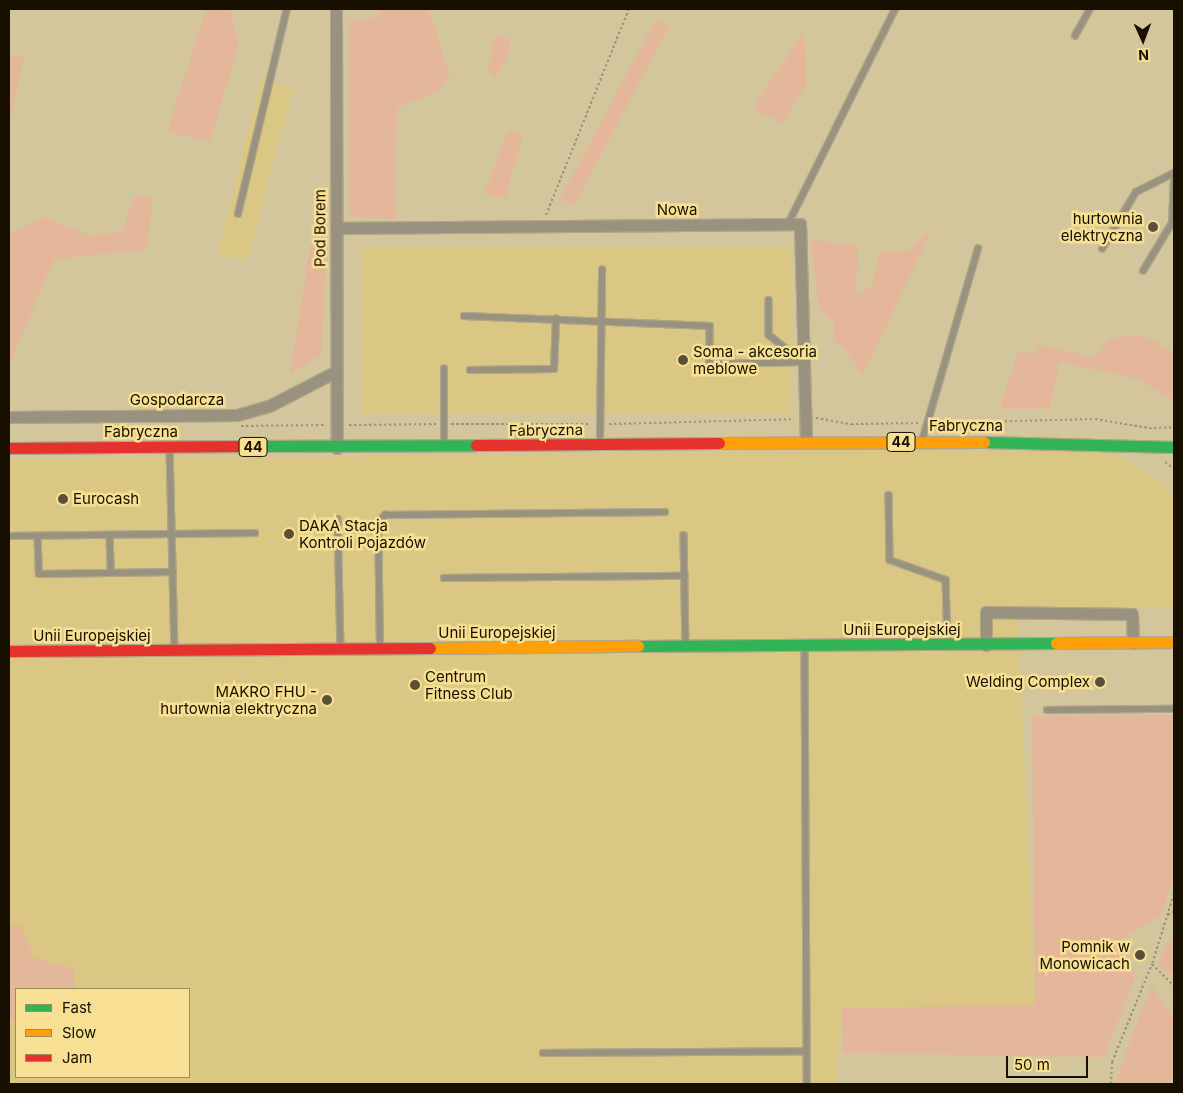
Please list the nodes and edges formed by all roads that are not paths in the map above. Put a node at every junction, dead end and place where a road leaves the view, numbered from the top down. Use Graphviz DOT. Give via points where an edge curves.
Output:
graph roads {
  1 [pos="287,9"];
  2 [pos="336,9"];
  3 [pos="894,9"];
  4 [pos="1090,9"];
  5 [pos="1075,36"];
  6 [pos="1174,173"];
  7 [pos="1174,180"];
  8 [pos="238,214"];
  9 [pos="788,224"];
  10 [pos="336,228"];
  11 [pos="978,249"];
  12 [pos="1102,250"];
  13 [pos="602,270"];
  14 [pos="1144,271"];
  15 [pos="769,300"];
  16 [pos="464,316"];
  17 [pos="556,319"];
  18 [pos="600,320"];
  19 [pos="803,362"];
  20 [pos="444,369"];
  21 [pos="470,370"];
  22 [pos="335,372"];
  23 [pos="9,416"];
  24 [pos="1172,430"];
  25 [pos="923,441"];
  26 [pos="1083,441"];
  27 [pos="806,442"];
  28 [pos="600,445"];
  29 [pos="170,446"];
  30 [pos="1174,447"];
  31 [pos="9,448"];
  32 [pos="336,448"];
  33 [pos="444,448"];
  34 [pos="889,495"];
  35 [pos="665,512"];
  36 [pos="338,519"];
  37 [pos="255,533"];
  38 [pos="172,534"];
  39 [pos="110,535"];
  40 [pos="684,535"];
  41 [pos="9,536"];
  42 [pos="38,536"];
  43 [pos="173,572"];
  44 [pos="111,573"];
  45 [pos="685,576"];
  46 [pos="444,578"];
  47 [pos="1174,642"];
  48 [pos="1132,643"];
  49 [pos="986,644"];
  50 [pos="948,645"];
  51 [pos="804,646"];
  52 [pos="686,647"];
  53 [pos="342,649"];
  54 [pos="380,649"];
  55 [pos="175,650"];
  56 [pos="9,651"];
  57 [pos="1174,709"];
  58 [pos="1047,710"];
  59 [pos="806,1051"];
  60 [pos="543,1053"];
  61 [pos="807,1084"];
  1 -- 8 [label="lane"];
  2 -- 10 [label="street, Pod Borem"];
  3 -- 9 [label="lane"];
  4 -- 5 [label="lane"];
  6 -- 12 [label="lane" via="1136,192"];
  7 -- 14 [label="lane" via="1172,223"];
  9 -- 10 [label="street, Nowa"];
  9 -- 19 [label="street" via="800,224"];
  10 -- 22 [label="street, Pod Borem"];
  11 -- 25 [label="lane" via="924,423"];
  13 -- 18 [label="lane"];
  15 -- 19 [label="lane" via="769,335"];
  16 -- 17 [label="lane"];
  17 -- 18 [label="lane"];
  17 -- 21 [label="lane" via="554,369"];
  18 -- 19 [label="lane" via="710,326 710,364"];
  18 -- 28 [label="lane"];
  19 -- 27 [label="street"];
  20 -- 33 [label="lane"];
  22 -- 23 [label="street, Gospodarcza" via="271,405 237,415"];
  22 -- 32 [label="street, Pod Borem"];
  24 -- 26 [label="main road, Fabryczna / 44"];
  25 -- 26 [label="main road, Fabryczna / 44"];
  25 -- 27 [label="main road, Fabryczna / 44"];
  26 -- 30 [label="main road, Fabryczna / 44"];
  27 -- 28 [label="main road, Fabryczna / 44"];
  28 -- 33 [label="main road, Fabryczna / 44"];
  29 -- 31 [label="main road, Fabryczna / 44"];
  29 -- 32 [label="main road, Fabryczna / 44"];
  29 -- 38 [label="lane"];
  32 -- 33 [label="main road, Fabryczna / 44"];
  34 -- 50 [label="lane" via="890,560 946,580"];
  35 -- 54 [label="lane" via="385,515 378,523"];
  36 -- 53 [label="lane"];
  37 -- 38 [label="lane"];
  38 -- 39 [label="lane"];
  38 -- 43 [label="lane"];
  39 -- 42 [label="lane"];
  39 -- 44 [label="lane"];
  40 -- 45 [label="lane"];
  41 -- 42 [label="lane"];
  42 -- 44 [label="lane" via="39,574"];
  43 -- 44 [label="lane"];
  43 -- 55 [label="lane"];
  45 -- 46 [label="lane"];
  45 -- 52 [label="lane"];
  47 -- 48 [label="main road, Unii Europejskiej"];
  48 -- 49 [label="main road, Unii Europejskiej"];
  48 -- 49 [label="street" via="1132,614 986,612"];
  49 -- 50 [label="main road, Unii Europejskiej"];
  50 -- 51 [label="main road, Unii Europejskiej"];
  51 -- 52 [label="main road, Unii Europejskiej"];
  51 -- 59 [label="lane"];
  52 -- 54 [label="main road, Unii Europejskiej"];
  53 -- 54 [label="main road, Unii Europejskiej"];
  53 -- 55 [label="main road, Unii Europejskiej"];
  55 -- 56 [label="main road, Unii Europejskiej"];
  57 -- 58 [label="lane"];
  59 -- 60 [label="lane"];
  59 -- 61 [label="lane"];
}
